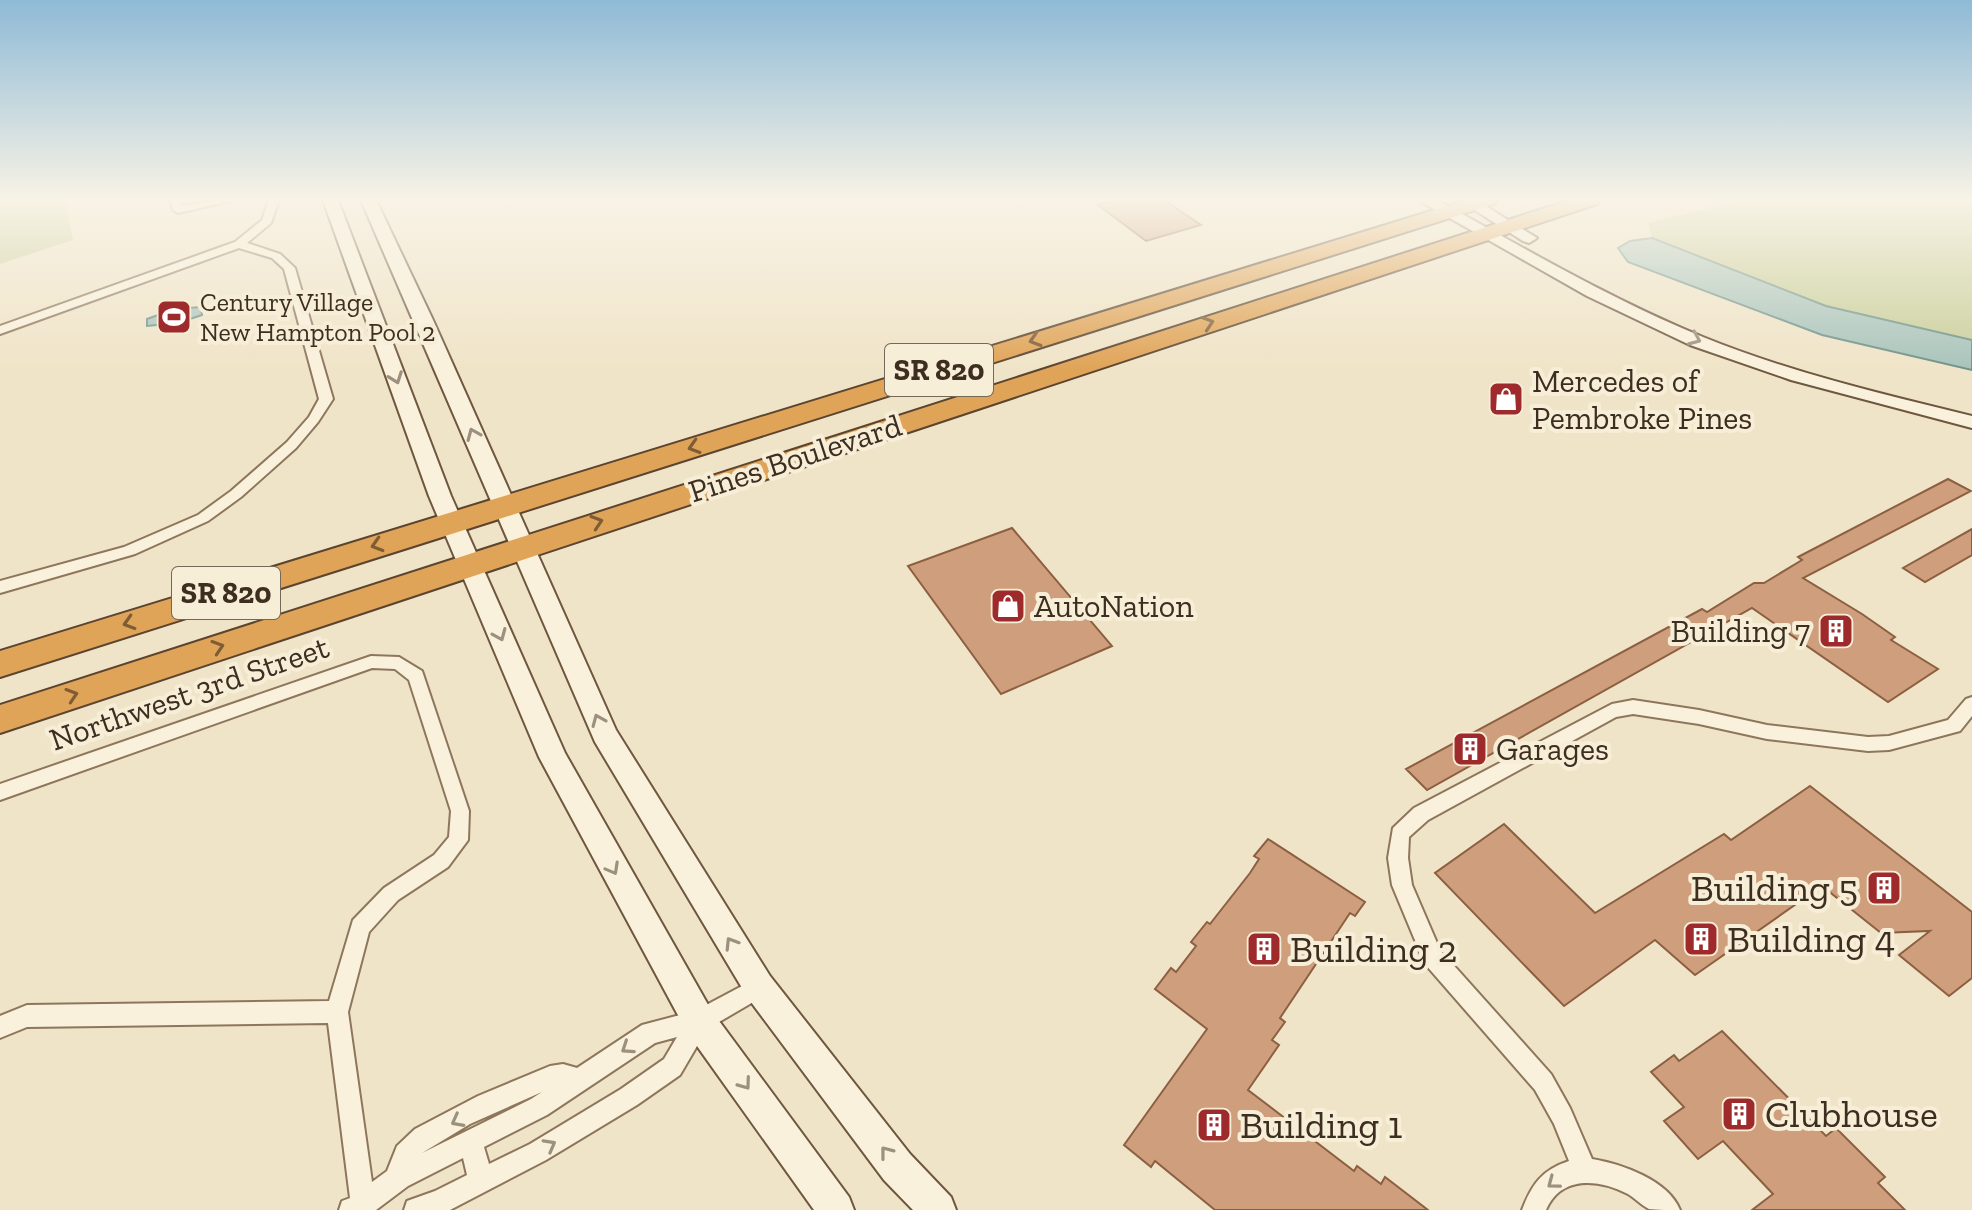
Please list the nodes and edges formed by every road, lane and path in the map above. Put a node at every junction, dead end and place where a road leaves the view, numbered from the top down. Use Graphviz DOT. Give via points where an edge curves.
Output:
graph roads {
  1 [pos="204,256"];
  2 [pos="274,256"];
  3 [pos="351,256"];
  4 [pos="393,256"];
  5 [pos="1303,256"];
  6 [pos="1413,256"];
  7 [pos="1540,256"];
  8 [pos="1554,256"];
  9 [pos="1163,301"];
  10 [pos="1110,317"];
  11 [pos="0,330"];
  12 [pos="1133,347"];
  13 [pos="1045,376"];
  14 [pos="1972,405"];
  15 [pos="1972,422"];
  16 [pos="504,506"];
  17 [pos="452,522"];
  18 [pos="523,546"];
  19 [pos="470,563"];
  20 [pos="0,587"];
  21 [pos="0,664"];
  22 [pos="1972,704"];
  23 [pos="0,719"];
  24 [pos="0,792"];
  25 [pos="759,987"];
  26 [pos="337,1012"];
  27 [pos="699,1021"];
  28 [pos="0,1027"];
  29 [pos="579,1080"];
  30 [pos="471,1143"];
  31 [pos="1585,1171"];
  32 [pos="399,1177"];
  33 [pos="481,1181"];
  34 [pos="365,1208"];
  35 [pos="416,1210"];
  36 [pos="836,1210"];
  37 [pos="938,1210"];
  38 [pos="1534,1210"];
  39 [pos="1668,1210"];
  1 -- 11 [label="street"];
  2 -- 20 [label="street" via="289,268 326,399 300,438 207,516 168,535"];
  3 -- 17 [label="street, one-way"];
  16 -- 4 [label="street, one-way"];
  5 -- 9 [label="highway, Pines Boulevard / SR 820"];
  12 -- 6 [label="highway, Pines Boulevard / SR 820, one-way"];
  7 -- 15 [label="street, one-way" via="1596,293 1696,341 1783,372"];
  8 -- 14 [label="street" via="1711,329 1878,383"];
  9 -- 10 [label="highway, Pines Boulevard / SR 820"];
  9 -- 12 [label="highway" via="1134,326"];
  10 -- 13 [label="highway" via="1080,351"];
  10 -- 16 [label="highway, Pines Boulevard / SR 820, one-way"];
  12 -- 13 [label="highway, Pines Boulevard / SR 820"];
  18 -- 13 [label="highway, Pines Boulevard / SR 820, one-way"];
  16 -- 17 [label="highway, Pines Boulevard / SR 820"];
  16 -- 18 [label="street"];
  17 -- 19 [label="street"];
  17 -- 21 [label="highway, Pines Boulevard / SR 820, one-way"];
  18 -- 19 [label="highway, Pines Boulevard / SR 820"];
  25 -- 18 [label="street, one-way" via="604,734"];
  23 -- 19 [label="highway, Pines Boulevard / SR 820, one-way"];
  19 -- 27 [label="street, one-way" via="553,757"];
  22 -- 31 [label="street" via="1954,726 1868,744 1633,707 1612,711 1421,814 1400,834 1402,885 1432,957 1543,1082"];
  24 -- 26 [label="street, Northwest 3rd Street" via="371,662 399,663 416,676 460,811 458,840 441,861 391,894 360,927"];
  25 -- 27 [label="street"];
  37 -- 25 [label="street, one-way" via="897,1167"];
  26 -- 28 [label="street" via="27,1016"];
  26 -- 34 [label="street"];
  27 -- 29 [label="street, one-way" via="650,1033"];
  33 -- 27 [label="street, one-way" via="580,1128 672,1067"];
  27 -- 36 [label="street, one-way"];
  29 -- 30 [label="street"];
  29 -- 32 [label="street, one-way" via="561,1075 540,1079 460,1119 414,1144 398,1166"];
  30 -- 32 [label="street"];
  30 -- 33 [label="street"];
  31 -- 38 [label="street, one-way" via="1558,1176 1541,1192"];
  31 -- 39 [label="street" via="1638,1185"];
  32 -- 34 [label="street"];
  33 -- 35 [label="street"];
}
